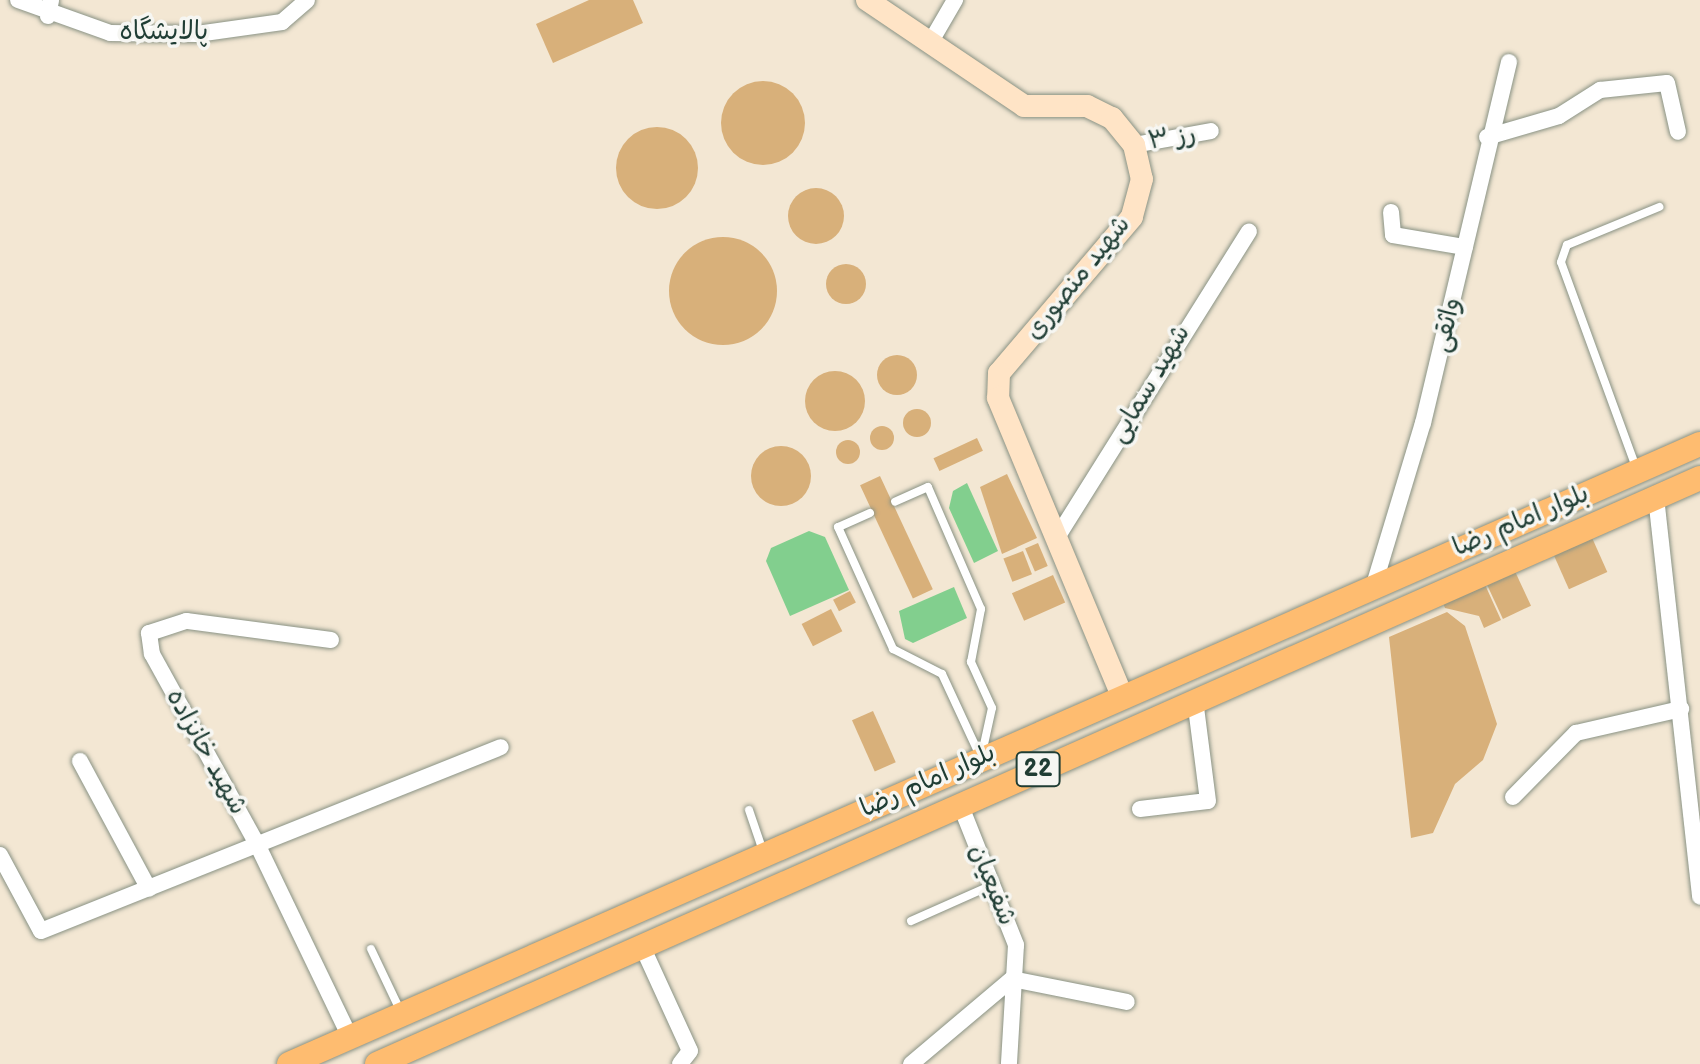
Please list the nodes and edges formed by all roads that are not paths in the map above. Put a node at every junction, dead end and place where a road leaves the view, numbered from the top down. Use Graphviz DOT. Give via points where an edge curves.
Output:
graph roads {
  1 [pos="18,0"];
  2 [pos="307,0"];
  3 [pos="867,0"];
  4 [pos="955,0"];
  5 [pos="49,8"];
  6 [pos="930,43"];
  7 [pos="1509,62"];
  8 [pos="1211,131"];
  9 [pos="1678,132"];
  10 [pos="1487,137"];
  11 [pos="1134,145"];
  12 [pos="1659,207"];
  13 [pos="1391,212"];
  14 [pos="1249,231"];
  15 [pos="1465,247"];
  16 [pos="1700,444"];
  17 [pos="1637,471"];
  18 [pos="1700,478"];
  19 [pos="1700,488"];
  20 [pos="895,502"];
  21 [pos="1656,503"];
  22 [pos="870,513"];
  23 [pos="1056,539"];
  24 [pos="1374,585"];
  25 [pos="331,640"];
  26 [pos="1122,696"];
  27 [pos="1195,700"];
  28 [pos="1681,709"];
  29 [pos="501,747"];
  30 [pos="981,758"];
  31 [pos="80,761"];
  32 [pos="995,788"];
  33 [pos="1513,797"];
  34 [pos="960,804"];
  35 [pos="1140,809"];
  36 [pos="749,810"];
  37 [pos="257,844"];
  38 [pos="765,854"];
  39 [pos="0,855"];
  40 [pos="992,884"];
  41 [pos="779,886"];
  42 [pos="149,889"];
  43 [pos="1700,897"];
  44 [pos="911,921"];
  45 [pos="642,946"];
  46 [pos="371,949"];
  47 [pos="1012,979"];
  48 [pos="1127,1002"];
  49 [pos="403,1014"];
  50 [pos="350,1037"];
  51 [pos="289,1064"];
  52 [pos="377,1064"];
  53 [pos="680,1064"];
  54 [pos="911,1064"];
  55 [pos="1009,1064"];
  1 -- 5 [label="street, پالایشگاه"];
  2 -- 5 [label="street, پالایشگاه" via="282,22 197,34 110,33"];
  3 -- 6 [label="street"];
  4 -- 6 [label="street"];
  6 -- 11 [label="street" via="1024,106 1087,106 1112,118"];
  7 -- 10 [label="street, واثقی"];
  8 -- 11 [label="street, رز ۳"];
  9 -- 10 [label="street" via="1667,83 1600,90 1559,116"];
  10 -- 15 [label="street, واثقی"];
  11 -- 23 [label="street, شهید منصوری" via="1142,179 1132,217 999,373 998,398"];
  12 -- 17 [label="lane" via="1567,245 1561,262"];
  13 -- 15 [label="street" via="1393,235"];
  14 -- 23 [label="street, شهید سمایی"];
  15 -- 24 [label="street, واثقی" via="1423,423"];
  16 -- 17 [label="main road, بلوار امام رضا"];
  17 -- 24 [label="main road, بلوار امام رضا"];
  18 -- 21 [label="main road, بلوار امام رضا / 22"];
  19 -- 21 [label="street"];
  20 -- 30 [label="lane" via="928,487 981,609 971,662 992,708"];
  21 -- 27 [label="main road, بلوار امام رضا / 22"];
  21 -- 28 [label="street"];
  22 -- 30 [label="lane" via="838,527 893,649 942,674"];
  23 -- 26 [label="street, شهید منصوری"];
  24 -- 26 [label="main road, بلوار امام رضا"];
  25 -- 37 [label="street, شهید خانزاده" via="186,621 149,633 152,654"];
  26 -- 30 [label="main road, بلوار امام رضا"];
  27 -- 32 [label="main road, بلوار امام رضا / 22"];
  27 -- 35 [label="street" via="1208,801"];
  28 -- 33 [label="street" via="1576,733"];
  28 -- 43 [label="street"];
  29 -- 37 [label="street"];
  30 -- 32 [label="main road"];
  30 -- 38 [label="main road, بلوار امام رضا"];
  31 -- 42 [label="street"];
  32 -- 34 [label="main road, بلوار امام رضا / 22"];
  34 -- 40 [label="street, شفیعیان"];
  34 -- 41 [label="main road, بلوار امام رضا / 22"];
  36 -- 38 [label="lane"];
  37 -- 42 [label="street"];
  37 -- 50 [label="street, شهید خانزاده"];
  38 -- 41 [label="main road"];
  38 -- 49 [label="main road, بلوار امام رضا"];
  39 -- 42 [label="street" via="41,931"];
  40 -- 44 [label="lane"];
  40 -- 47 [label="street, شفیعیان" via="1016,945"];
  41 -- 45 [label="main road, بلوار امام رضا / 22"];
  45 -- 52 [label="main road, بلوار امام رضا / 22"];
  45 -- 53 [label="street" via="690,1051"];
  46 -- 49 [label="lane"];
  47 -- 48 [label="street"];
  47 -- 54 [label="street"];
  47 -- 55 [label="street, شفیعیان"];
  49 -- 50 [label="main road, بلوار امام رضا"];
  50 -- 51 [label="main road, بلوار امام رضا"];
}
